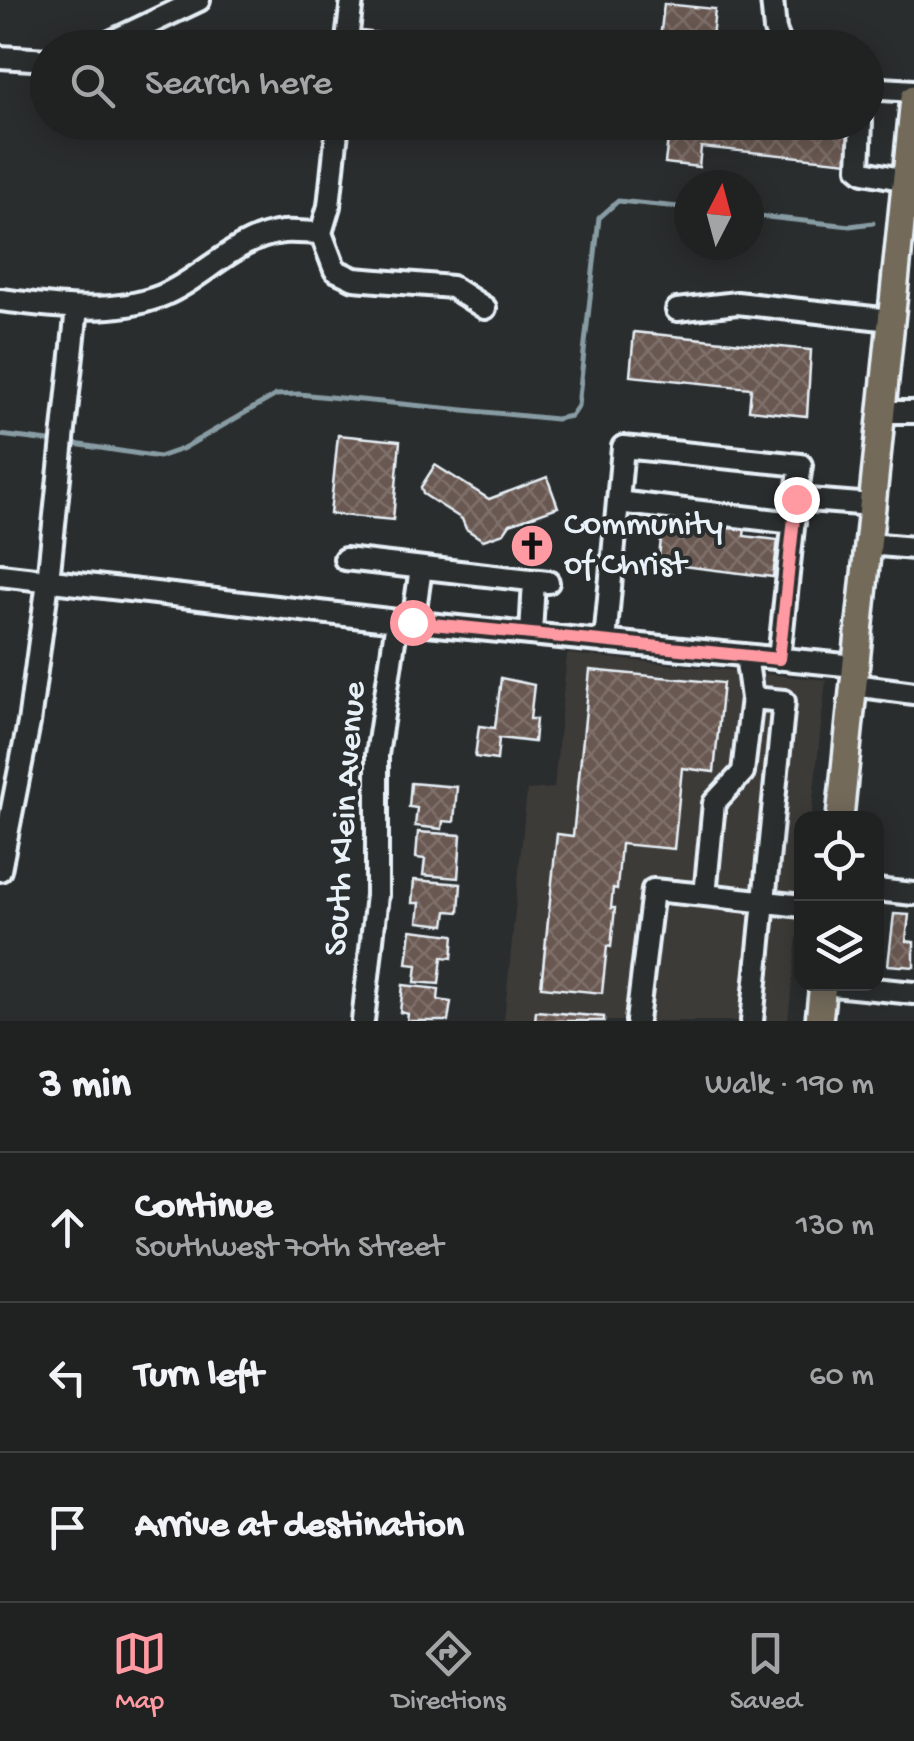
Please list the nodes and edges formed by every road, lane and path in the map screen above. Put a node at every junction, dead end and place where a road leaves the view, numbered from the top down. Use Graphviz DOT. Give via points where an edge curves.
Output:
graph roads {
  1 [pos="199,0"];
  2 [pos="352,0"];
  3 [pos="772,0"];
  4 [pos="136,30"];
  5 [pos="348,30"];
  6 [pos="776,30"];
  7 [pos="0,57"];
  8 [pos="30,59"];
  9 [pos="884,90"];
  10 [pos="914,94"];
  11 [pos="336,140"];
  12 [pos="860,140"];
  13 [pos="906,180"];
  14 [pos="321,233"];
  15 [pos="0,300"];
  16 [pos="77,308"];
  17 [pos="485,308"];
  18 [pos="677,310"];
  19 [pos="891,320"];
  20 [pos="882,412"];
  21 [pos="914,412"];
  22 [pos="796,499"];
  23 [pos="618,502"];
  24 [pos="872,506"];
  25 [pos="794,524"];
  26 [pos="868,544"];
  27 [pos="914,548"];
  28 [pos="344,559"];
  29 [pos="421,568"];
  30 [pos="0,575"];
  31 [pos="48,580"];
  32 [pos="405,622"];
  33 [pos="531,634"];
  34 [pos="606,642"];
  35 [pos="746,655"];
  36 [pos="779,659"];
  37 [pos="854,676"];
  38 [pos="914,692"];
  39 [pos="752,698"];
  40 [pos="841,811"];
  41 [pos="0,870"];
  42 [pos="884,891"];
  43 [pos="914,894"];
  44 [pos="704,895"];
  45 [pos="764,902"];
  46 [pos="794,905"];
  47 [pos="884,990"];
  48 [pos="822,991"];
  49 [pos="914,993"];
  50 [pos="364,1021"];
  51 [pos="637,1021"];
  52 [pos="752,1021"];
  53 [pos="819,1021"];
  1 -- 4 [label="street"];
  2 -- 5 [label="street"];
  3 -- 6 [label="street"];
  7 -- 8 [label="street"];
  9 -- 10 [label="street"];
  10 -- 13 [label="main road"];
  11 -- 14 [label="street"];
  12 -- 13 [label="street" via="858,168"];
  13 -- 19 [label="main road"];
  14 -- 16 [label="street" via="282,232 248,242 164,295 137,304"];
  14 -- 17 [label="street" via="335,270 354,279 452,287"];
  15 -- 16 [label="street"];
  16 -- 31 [label="street"];
  18 -- 19 [label="street" via="737,303"];
  19 -- 20 [label="main road"];
  20 -- 21 [label="street"];
  20 -- 24 [label="main road"];
  22 -- 23 [label="street" via="801,465 623,448"];
  22 -- 24 [label="street"];
  22 -- 25 [label="street"];
  23 -- 25 [label="street"];
  23 -- 34 [label="street"];
  24 -- 26 [label="main road"];
  25 -- 36 [label="street"];
  26 -- 27 [label="street"];
  26 -- 37 [label="main road"];
  28 -- 29 [label="street"];
  29 -- 32 [label="street, South Klein Avenue"];
  29 -- 33 [label="street" via="541,582"];
  30 -- 31 [label="street"];
  31 -- 32 [label="street"];
  31 -- 41 [label="street"];
  32 -- 33 [label="street"];
  32 -- 50 [label="street, South Klein Avenue" via="377,755 377,894"];
  33 -- 34 [label="street"];
  34 -- 35 [label="street"];
  35 -- 36 [label="street"];
  35 -- 39 [label="street"];
  36 -- 37 [label="street"];
  37 -- 38 [label="street"];
  37 -- 40 [label="main road"];
  39 -- 44 [label="street" via="744,772 714,803"];
  39 -- 45 [label="street" via="784,701"];
  42 -- 43 [label="street"];
  44 -- 45 [label="street"];
  44 -- 51 [label="street" via="653,890"];
  45 -- 46 [label="street"];
  45 -- 52 [label="street"];
  47 -- 49 [label="street"];
  48 -- 53 [label="main road"];
}
